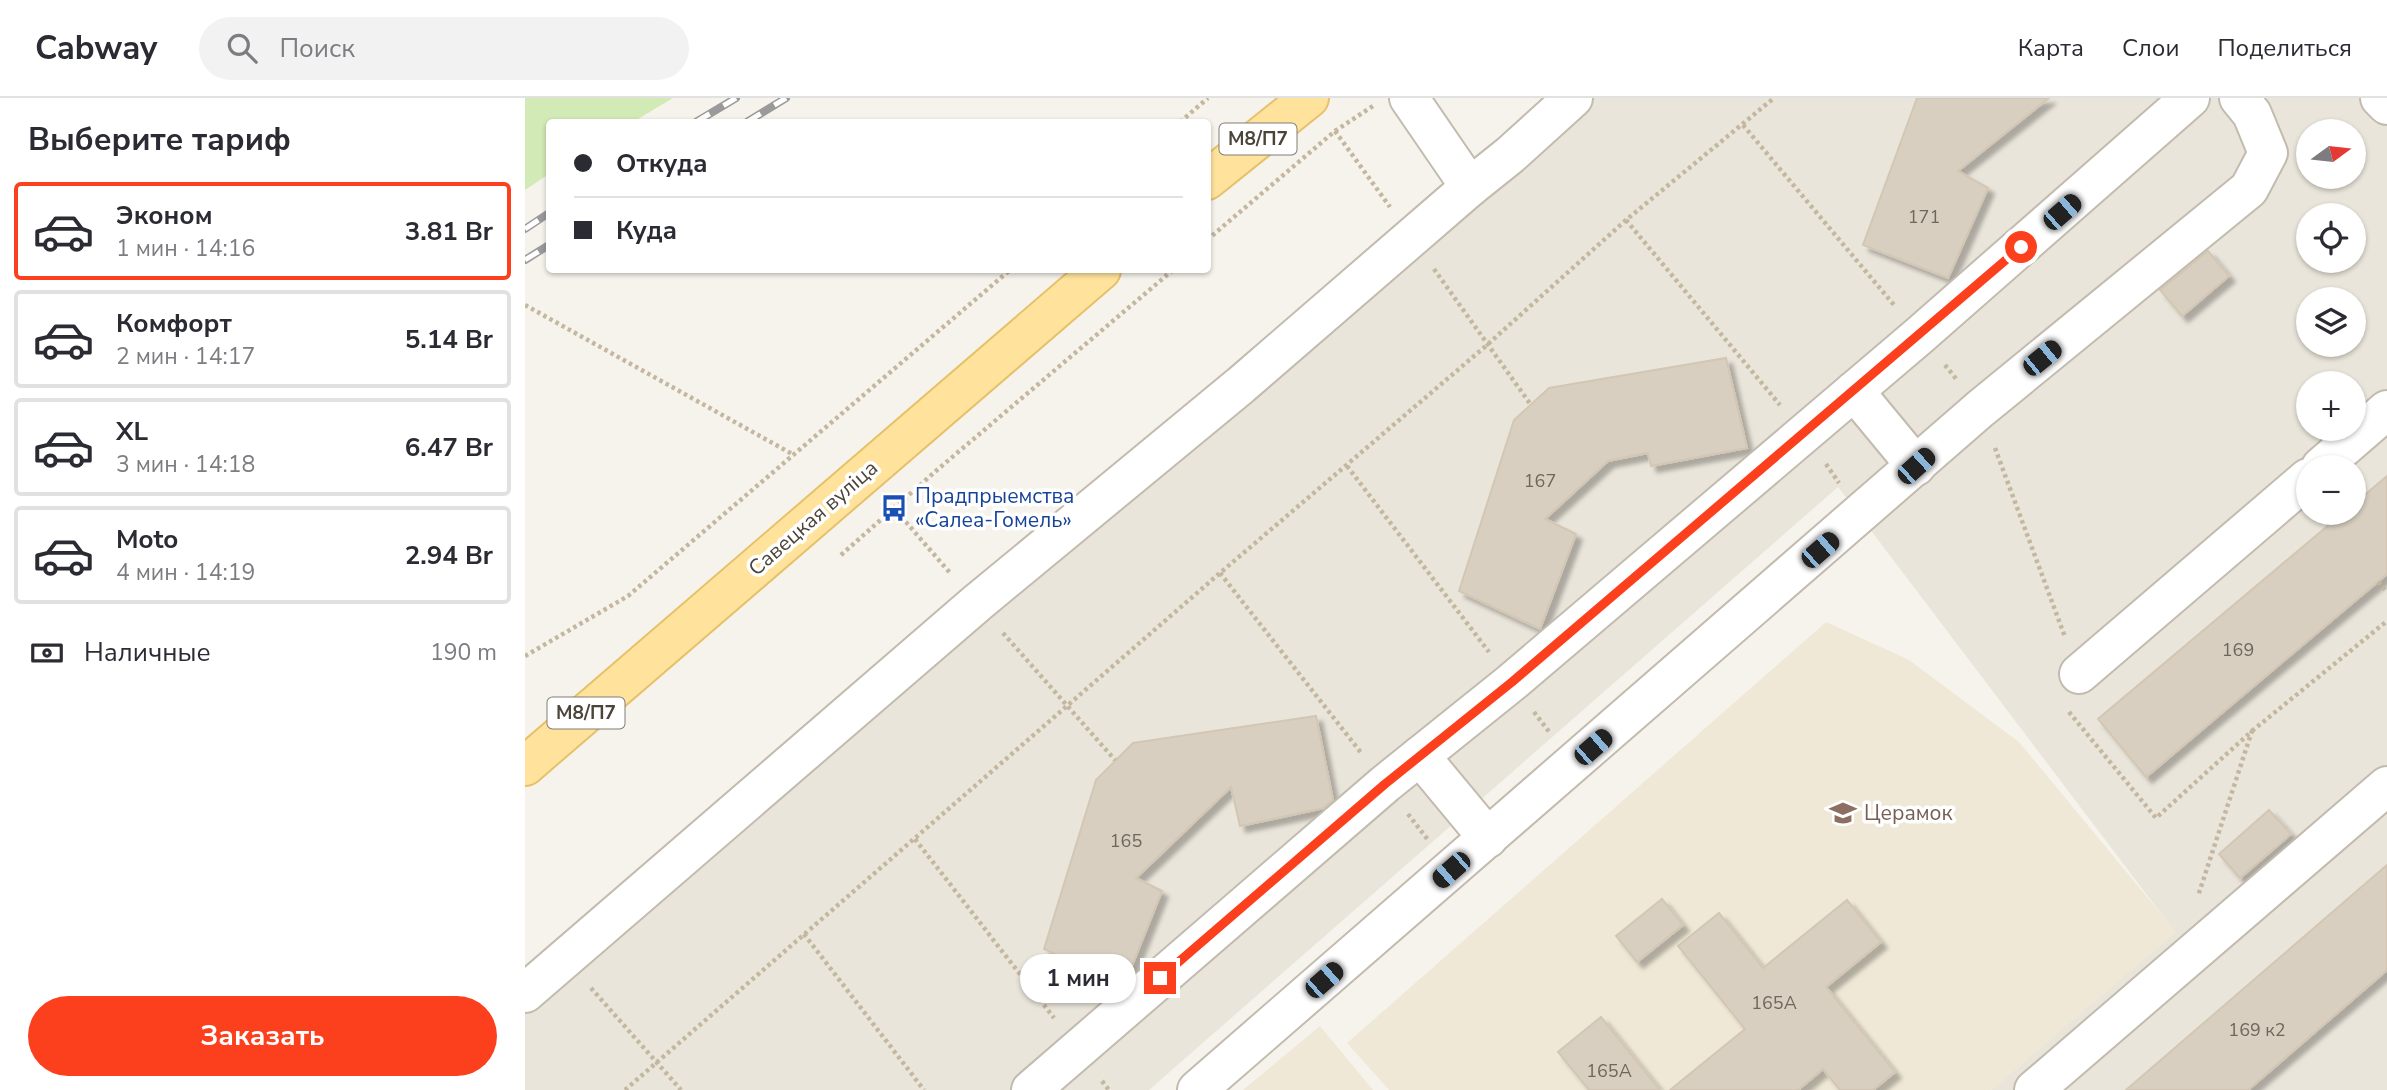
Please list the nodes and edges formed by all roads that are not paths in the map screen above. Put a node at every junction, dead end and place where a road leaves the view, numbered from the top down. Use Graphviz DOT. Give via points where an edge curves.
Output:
graph roads {
  1 [pos="1309,98"];
  2 [pos="1573,98"];
  3 [pos="2190,98"];
  4 [pos="2239,98"];
  5 [pos="2380,98"];
  6 [pos="1392,101"];
  7 [pos="2387,105"];
  8 [pos="1211,177"];
  9 [pos="1471,187"];
  10 [pos="1098,273"];
  11 [pos="1854,391"];
  12 [pos="2387,410"];
  13 [pos="2335,455"];
  14 [pos="1916,466"];
  15 [pos="2296,488"];
  16 [pos="2079,674"];
  17 [pos="1420,756"];
  18 [pos="525,766"];
  19 [pos="2387,786"];
  20 [pos="1488,838"];
  21 [pos="525,993"];
  22 [pos="1032,1090"];
  23 [pos="1197,1090"];
  24 [pos="2034,1090"];
  1 -- 8 [label="main road, М8/П7"];
  2 -- 9 [label="street"];
  3 -- 11 [label="street"];
  4 -- 14 [label="street" via="2252,114 2268,153 2249,189"];
  5 -- 7 [label="street"];
  6 -- 9 [label="street"];
  9 -- 21 [label="street" via="966,612"];
  10 -- 18 [label="main road, Савецкая вуліца / М8/П7"];
  11 -- 14 [label="street"];
  11 -- 17 [label="street"];
  12 -- 13 [label="street"];
  14 -- 20 [label="street"];
  15 -- 16 [label="street"];
  17 -- 20 [label="street"];
  17 -- 22 [label="street"];
  19 -- 24 [label="street"];
  20 -- 23 [label="street"];
}
